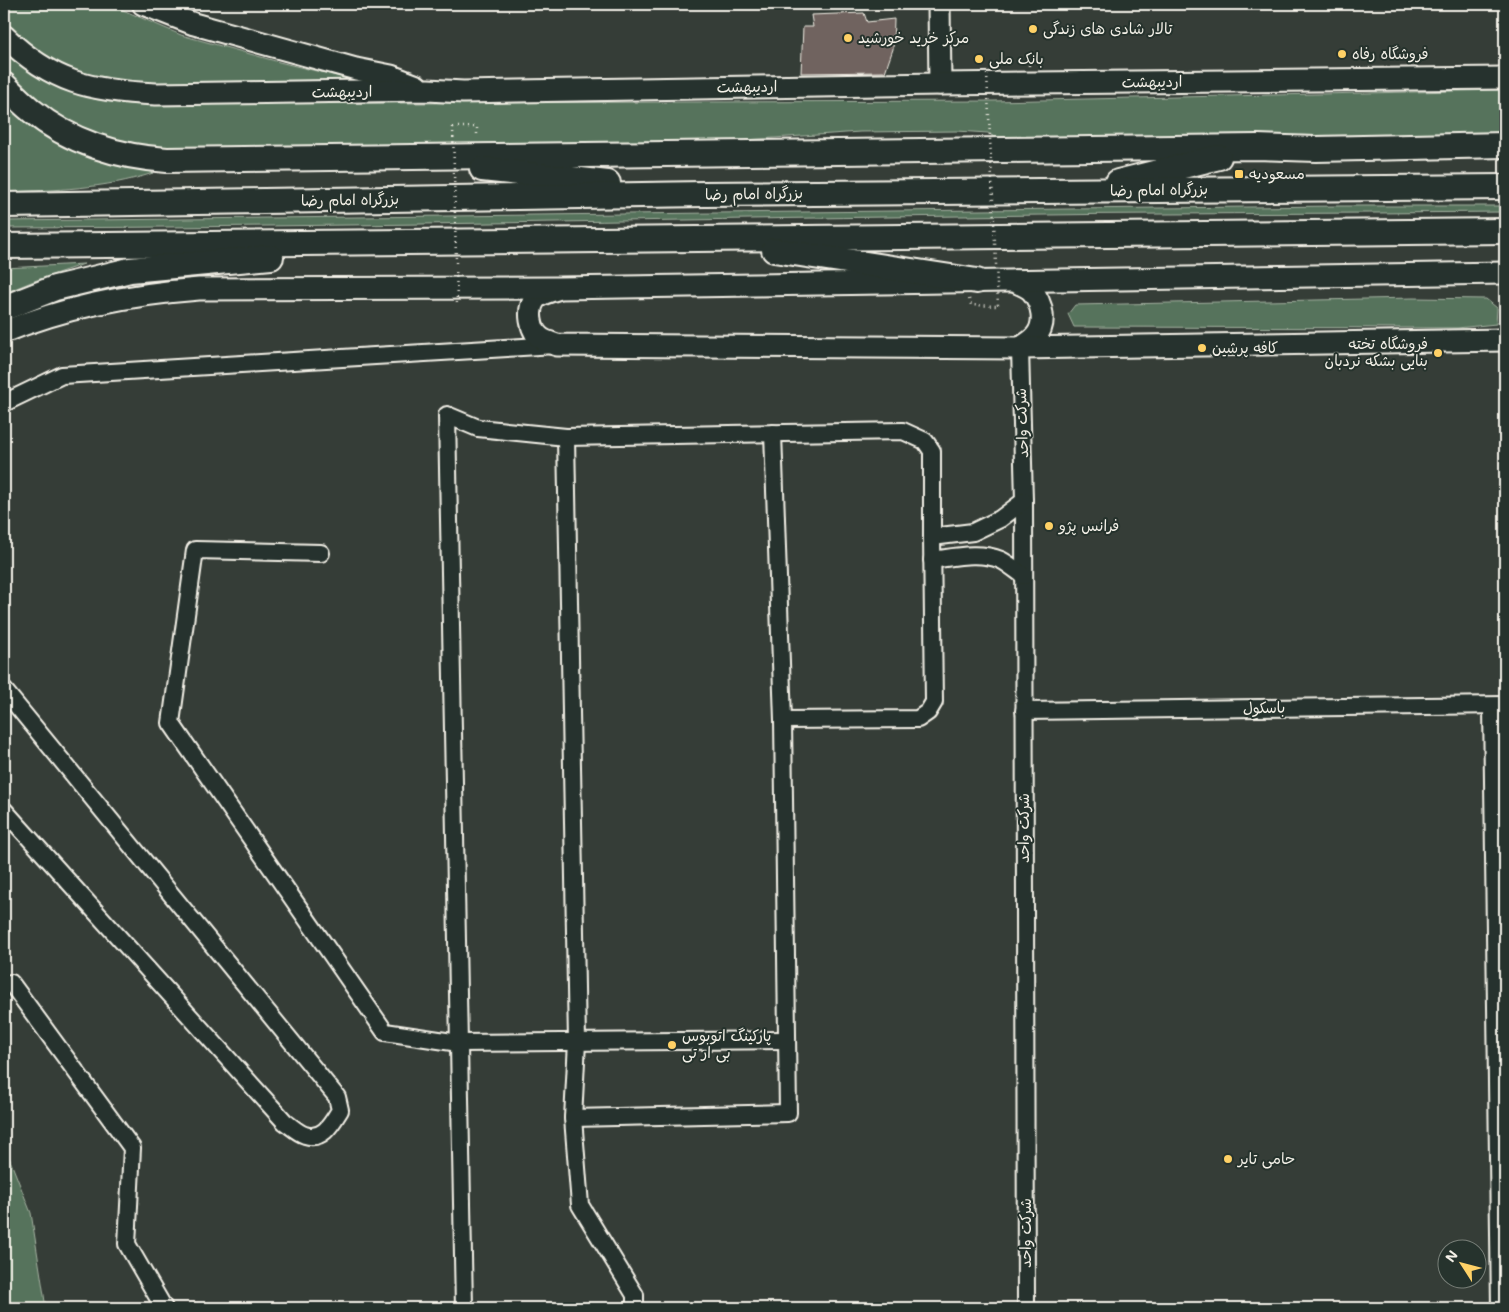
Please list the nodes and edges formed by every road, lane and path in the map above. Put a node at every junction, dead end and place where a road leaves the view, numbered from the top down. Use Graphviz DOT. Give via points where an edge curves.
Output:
graph roads {
  1 [pos="143,4"];
  2 [pos="939,4"];
  3 [pos="4,36"];
  4 [pos="1029,57"];
  5 [pos="1028,69"];
  6 [pos="987,74"];
  7 [pos="1505,78"];
  8 [pos="940,84"];
  9 [pos="4,85"];
  10 [pos="428,90"];
  11 [pos="476,140"];
  12 [pos="1505,145"];
  13 [pos="1257,147"];
  14 [pos="382,157"];
  15 [pos="1505,187"];
  16 [pos="1081,191"];
  17 [pos="704,194"];
  18 [pos="4,205"];
  19 [pos="1505,231"];
  20 [pos="703,239"];
  21 [pos="440,241"];
  22 [pos="4,246"];
  23 [pos="1505,273"];
  24 [pos="1014,280"];
  25 [pos="977,281"];
  26 [pos="559,288"];
  27 [pos="970,305"];
  28 [pos="457,306"];
  29 [pos="4,308"];
  30 [pos="4,332"];
  31 [pos="1505,340"];
  32 [pos="557,345"];
  33 [pos="1020,348"];
  34 [pos="4,403"];
  35 [pos="774,433"];
  36 [pos="566,436"];
  37 [pos="1024,501"];
  38 [pos="932,537"];
  39 [pos="321,553"];
  40 [pos="932,560"];
  41 [pos="1024,576"];
  42 [pos="4,690"];
  43 [pos="1499,706"];
  44 [pos="1024,711"];
  45 [pos="783,720"];
  46 [pos="4,810"];
  47 [pos="11,983"];
  48 [pos="786,1040"];
  49 [pos="577,1042"];
  50 [pos="459,1043"];
  51 [pos="573,1118"];
  52 [pos="164,1308"];
  53 [pos="464,1308"];
  54 [pos="634,1308"];
  55 [pos="1026,1308"];
  56 [pos="1500,1308"];
  1 -- 10 [label="main road" via="194,24 390,76"];
  2 -- 8 [label="main road"];
  3 -- 10 [label="main road, اردیبهشت" via="50,72 85,86 122,92"];
  4 -- 5 [label="path"];
  6 -- 27 [label="path, bridge" via="998,306"];
  7 -- 8 [label="main road, اردیبهشت"];
  8 -- 10 [label="main road, اردیبهشت" via="473,92"];
  9 -- 14 [label="highway" via="32,112 61,132 87,143 145,158"];
  11 -- 28 [label="path, bridge" via="477,127 453,127"];
  12 -- 13 [label="highway"];
  13 -- 14 [label="highway"];
  13 -- 16 [label="highway"];
  14 -- 17 [label="highway"];
  15 -- 16 [label="highway, بزرگراه امام رضا"];
  16 -- 17 [label="highway, بزرگراه امام رضا"];
  17 -- 18 [label="highway, بزرگراه امام رضا"];
  19 -- 20 [label="highway"];
  20 -- 21 [label="highway"];
  20 -- 25 [label="highway"];
  21 -- 22 [label="highway"];
  21 -- 29 [label="highway" via="130,270 56,288"];
  23 -- 24 [label="main road"];
  24 -- 25 [label="main road"];
  24 -- 33 [label="main road" via="1030,289 1042,310 1042,324 1036,336"];
  25 -- 26 [label="main road"];
  26 -- 30 [label="main road" via="199,289 156,292 68,311"];
  26 -- 32 [label="main road" via="536,298 530,309 534,331 542,339"];
  31 -- 33 [label="main road"];
  32 -- 33 [label="main road"];
  32 -- 34 [label="street" via="62,375"];
  33 -- 37 [label="street, شرکت واحد"];
  35 -- 36 [label="street"];
  35 -- 38 [label="street" via="903,431 925,441 932,451"];
  35 -- 45 [label="street"];
  36 -- 49 [label="street"];
  36 -- 50 [label="street" via="478,428 447,415"];
  37 -- 38 [label="street" via="1000,519 973,532"];
  37 -- 41 [label="street, شرکت واحد"];
  38 -- 40 [label="street"];
  39 -- 50 [label="street" via="195,550 171,723 385,1032"];
  40 -- 41 [label="street" via="986,556 1002,561"];
  40 -- 45 [label="street" via="934,702 928,712 918,719"];
  41 -- 44 [label="street, شرکت واحد"];
  42 -- 46 [label="street" via="337,1097 340,1110 327,1130 318,1135 304,1135 285,1122"];
  43 -- 44 [label="street, باسکول"];
  43 -- 56 [label="street"];
  44 -- 55 [label="street, شرکت واحد"];
  45 -- 48 [label="street"];
  47 -- 52 [label="street" via="132,1148 126,1244"];
  48 -- 49 [label="street"];
  48 -- 51 [label="street" via="788,1113"];
  49 -- 50 [label="street"];
  49 -- 51 [label="street"];
  50 -- 53 [label="street"];
  51 -- 54 [label="street" via="580,1205 635,1295"];
}
